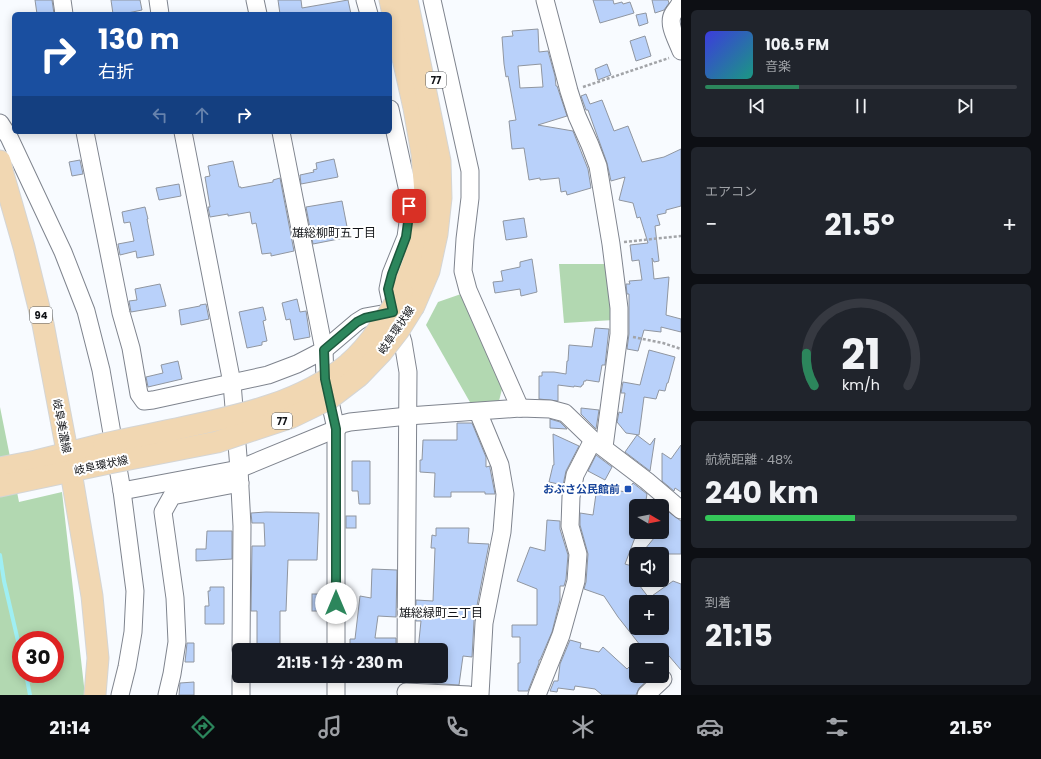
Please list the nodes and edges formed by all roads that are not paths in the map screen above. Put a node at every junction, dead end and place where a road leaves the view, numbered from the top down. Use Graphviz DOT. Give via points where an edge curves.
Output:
graph roads {
  1 [pos="62,0"];
  2 [pos="158,0"];
  3 [pos="255,0"];
  4 [pos="365,0"];
  5 [pos="378,0"];
  6 [pos="390,0"];
  7 [pos="407,0"];
  8 [pos="419,0"];
  9 [pos="432,0"];
  10 [pos="545,0"];
  11 [pos="681,0"];
  12 [pos="64,12"];
  13 [pos="160,12"];
  14 [pos="258,12"];
  15 [pos="368,12"];
  16 [pos="381,12"];
  17 [pos="676,54"];
  18 [pos="392,57"];
  19 [pos="392,118"];
  20 [pos="0,123"];
  21 [pos="85,134"];
  22 [pos="183,134"];
  23 [pos="281,134"];
  24 [pos="431,158"];
  25 [pos="0,161"];
  26 [pos="393,312"];
  27 [pos="324,350"];
  28 [pos="232,383"];
  29 [pos="520,408"];
  30 [pos="478,412"];
  31 [pos="408,416"];
  32 [pos="336,429"];
  33 [pos="598,443"];
  34 [pos="69,462"];
  35 [pos="0,468"];
  36 [pos="37,470"];
  37 [pos="240,476"];
  38 [pos="0,486"];
  39 [pos="122,491"];
  40 [pos="680,506"];
  41 [pos="241,643"];
  42 [pos="336,643"];
  43 [pos="406,643"];
  44 [pos="241,683"];
  45 [pos="336,683"];
  46 [pos="659,683"];
  47 [pos="406,688"];
  48 [pos="94,695"];
  49 [pos="120,695"];
  50 [pos="167,695"];
  51 [pos="241,695"];
  52 [pos="336,695"];
  53 [pos="469,695"];
  54 [pos="480,695"];
  55 [pos="537,695"];
  56 [pos="646,695"];
  1 -- 12 [label="street"];
  2 -- 13 [label="street"];
  3 -- 14 [label="street"];
  4 -- 15 [label="street"];
  5 -- 16 [label="main road"];
  6 -- 24 [label="main road, 岐阜環状線 / 77" via="414,108"];
  7 -- 24 [label="main road, 岐阜環状線 / 77"];
  8 -- 24 [label="main road, 77" via="445,123"];
  9 -- 29 [label="street" via="470,171 463,271 468,290"];
  10 -- 33 [label="street" via="569,91 598,166 619,308 619,334"];
  11 -- 17 [label="street" via="672,15 671,23"];
  18 -- 24 [label="main road, 77"];
  19 -- 26 [label="street" via="409,196 406,237 388,289"];
  20 -- 39 [label="street" via="63,252 86,311 101,370"];
  21 -- 28 [label="street" via="139,394 144,401 153,400"];
  22 -- 28 [label="street"];
  23 -- 27 [label="street"];
  24 -- 34 [label="main road, 岐阜環状線 / 77, bridge" via="421,232 408,299 386,319 348,364 318,385 283,402"];
  25 -- 34 [label="main road, 岐阜美濃線 / 94" via="43,324"];
  26 -- 27 [label="street" via="357,322"];
  26 -- 31 [label="street" via="404,342 408,372"];
  27 -- 28 [label="street" via="268,375"];
  27 -- 32 [label="street" via="325,379"];
  28 -- 37 [label="street"];
  29 -- 30 [label="street"];
  29 -- 33 [label="street" via="550,409 565,413"];
  30 -- 31 [label="street"];
  30 -- 54 [label="street" via="500,465 505,494 502,532 484,623"];
  31 -- 32 [label="street" via="350,422"];
  31 -- 43 [label="street"];
  32 -- 37 [label="street"];
  32 -- 42 [label="street"];
  33 -- 40 [label="street"];
  33 -- 55 [label="street" via="575,475 570,526 578,554 576,581 561,635"];
  34 -- 36 [label="main road, 岐阜環状線 / 77"];
  34 -- 48 [label="main road, 岐阜美濃線 / 94" via="92,596 98,658"];
  35 -- 36 [label="main road, 岐阜環状線 / 77"];
  36 -- 38 [label="main road, 岐阜環状線 / 77"];
  37 -- 39 [label="street"];
  37 -- 41 [label="street"];
  37 -- 50 [label="street" via="172,496 163,512 175,598 177,642"];
  39 -- 49 [label="street" via="134,591 133,632"];
  44 -- 51 [label="street"];
  45 -- 52 [label="street"];
  46 -- 56 [label="street"];
  47 -- 53 [label="street"];
}
